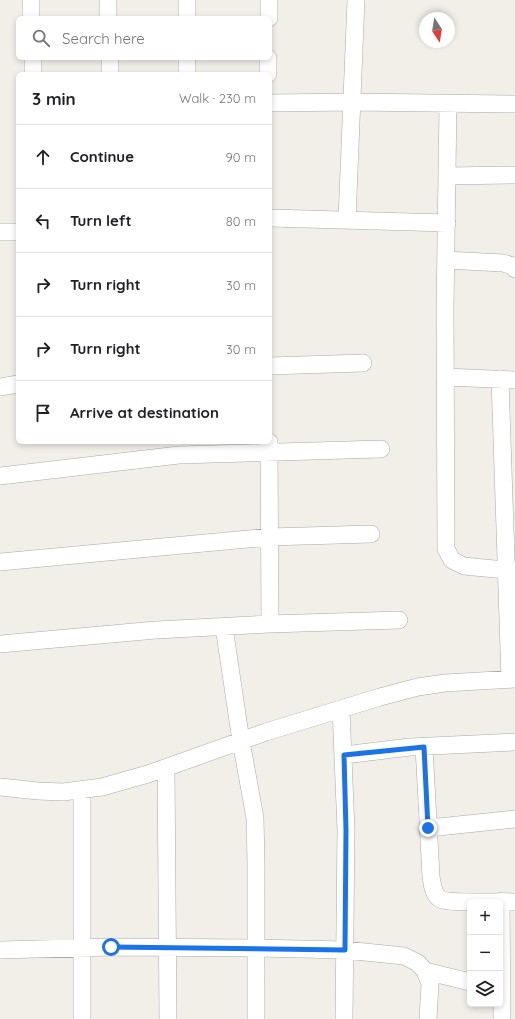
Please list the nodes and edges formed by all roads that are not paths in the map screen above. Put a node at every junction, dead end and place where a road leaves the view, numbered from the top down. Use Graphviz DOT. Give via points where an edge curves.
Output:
graph roads {
  1 [pos="31,0"];
  2 [pos="108,0"];
  3 [pos="187,0"];
  4 [pos="269,0"];
  5 [pos="356,0"];
  6 [pos="31,16"];
  7 [pos="108,16"];
  8 [pos="187,16"];
  9 [pos="269,16"];
  10 [pos="33,60"];
  11 [pos="110,60"];
  12 [pos="187,60"];
  13 [pos="268,60"];
  14 [pos="33,72"];
  15 [pos="110,72"];
  16 [pos="187,72"];
  17 [pos="268,72"];
  18 [pos="352,102"];
  19 [pos="272,103"];
  20 [pos="448,104"];
  21 [pos="515,104"];
  22 [pos="515,175"];
  23 [pos="447,176"];
  24 [pos="272,218"];
  25 [pos="347,220"];
  26 [pos="447,223"];
  27 [pos="0,232"];
  28 [pos="16,232"];
  29 [pos="446,260"];
  30 [pos="515,269"];
  31 [pos="363,363"];
  32 [pos="272,366"];
  33 [pos="445,377"];
  34 [pos="508,379"];
  35 [pos="16,384"];
  36 [pos="0,387"];
  37 [pos="269,447"];
  38 [pos="381,449"];
  39 [pos="0,476"];
  40 [pos="371,534"];
  41 [pos="270,537"];
  42 [pos="0,562"];
  43 [pos="510,571"];
  44 [pos="399,620"];
  45 [pos="270,624"];
  46 [pos="224,627"];
  47 [pos="0,644"];
  48 [pos="513,679"];
  49 [pos="341,709"];
  50 [pos="241,741"];
  51 [pos="515,742"];
  52 [pos="424,747"];
  53 [pos="344,755"];
  54 [pos="166,768"];
  55 [pos="0,787"];
  56 [pos="82,790"];
  57 [pos="515,818"];
  58 [pos="428,828"];
  59 [pos="508,902"];
  60 [pos="167,947"];
  61 [pos="82,948"];
  62 [pos="256,948"];
  63 [pos="0,950"];
  64 [pos="345,950"];
  65 [pos="425,971"];
  66 [pos="467,981"];
  67 [pos="506,990"];
  68 [pos="82,1019"];
  69 [pos="168,1019"];
  70 [pos="256,1019"];
  71 [pos="344,1019"];
  72 [pos="428,1019"];
  73 [pos="502,1019"];
  1 -- 6 [label="street"];
  2 -- 7 [label="street"];
  3 -- 8 [label="street"];
  4 -- 9 [label="street"];
  5 -- 18 [label="street"];
  10 -- 14 [label="street"];
  11 -- 15 [label="street"];
  12 -- 16 [label="street"];
  13 -- 17 [label="street"];
  18 -- 19 [label="street"];
  18 -- 20 [label="street"];
  18 -- 25 [label="street"];
  20 -- 21 [label="street"];
  20 -- 23 [label="street"];
  22 -- 23 [label="street"];
  23 -- 26 [label="street"];
  24 -- 25 [label="street"];
  25 -- 26 [label="street"];
  26 -- 29 [label="street"];
  27 -- 28 [label="street"];
  29 -- 30 [label="street" via="503,263"];
  29 -- 33 [label="street"];
  31 -- 32 [label="street"];
  33 -- 34 [label="street"];
  33 -- 43 [label="street" via="446,549 452,560 464,566"];
  34 -- 43 [label="street"];
  35 -- 36 [label="street"];
  37 -- 38 [label="street"];
  37 -- 39 [label="street" via="179,454"];
  37 -- 41 [label="street"];
  40 -- 41 [label="street"];
  41 -- 42 [label="street"];
  41 -- 45 [label="street"];
  43 -- 48 [label="street"];
  44 -- 45 [label="street"];
  45 -- 46 [label="street"];
  46 -- 47 [label="street" via="156,630"];
  46 -- 50 [label="street"];
  48 -- 49 [label="street" via="445,683 380,696"];
  49 -- 50 [label="street"];
  49 -- 53 [label="street"];
  50 -- 54 [label="street"];
  50 -- 62 [label="street" via="255,818"];
  51 -- 52 [label="street"];
  52 -- 53 [label="street"];
  52 -- 58 [label="street"];
  53 -- 64 [label="street"];
  54 -- 56 [label="street" via="102,787"];
  54 -- 60 [label="street"];
  55 -- 56 [label="street" via="63,792"];
  56 -- 61 [label="street"];
  57 -- 58 [label="street"];
  58 -- 59 [label="street" via="433,888 440,899 452,902"];
  59 -- 67 [label="street"];
  60 -- 61 [label="street"];
  60 -- 62 [label="street"];
  60 -- 69 [label="street"];
  61 -- 63 [label="street"];
  61 -- 68 [label="street"];
  62 -- 64 [label="street"];
  62 -- 70 [label="street"];
  64 -- 65 [label="street" via="404,956 418,963"];
  64 -- 71 [label="street"];
  65 -- 66 [label="street"];
  65 -- 72 [label="street" via="430,984"];
  67 -- 73 [label="street"];
}
